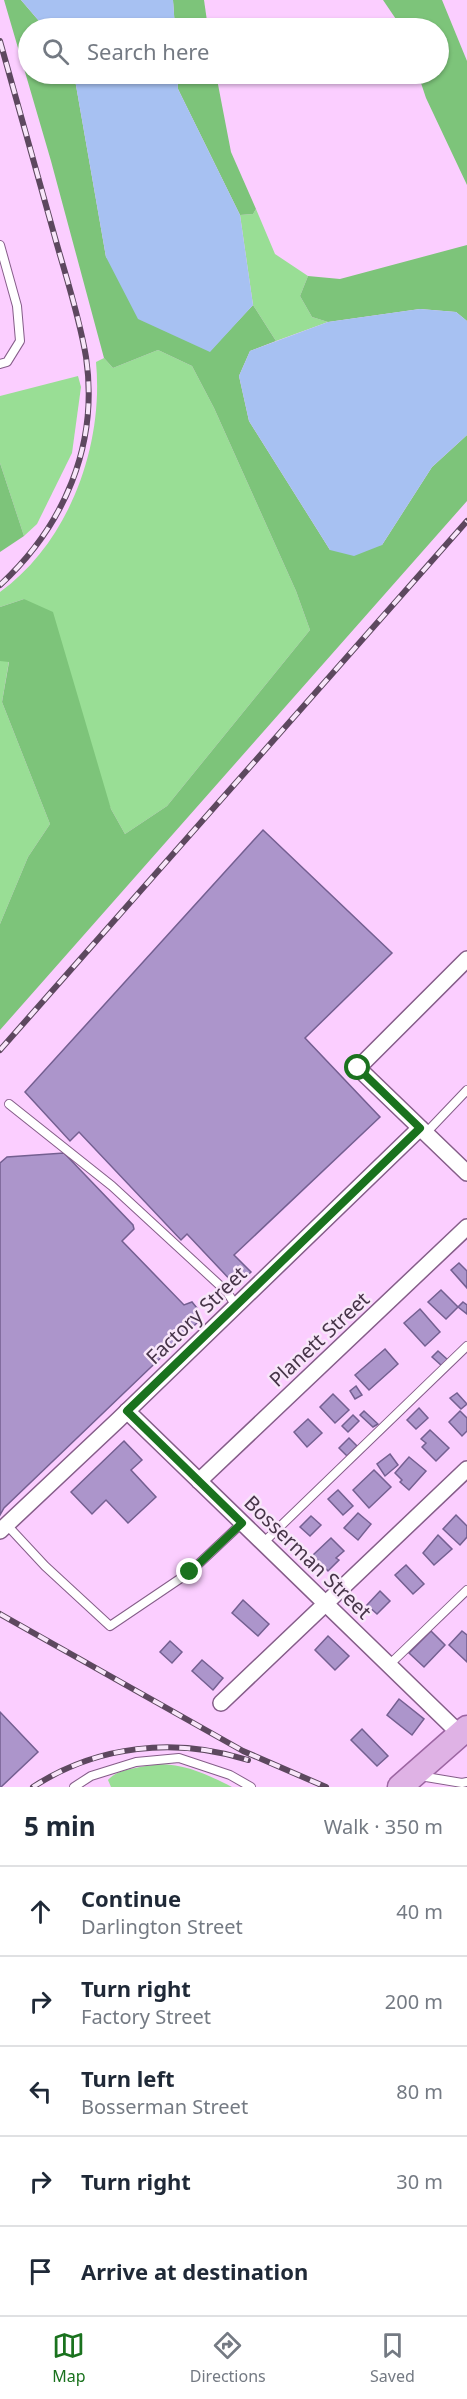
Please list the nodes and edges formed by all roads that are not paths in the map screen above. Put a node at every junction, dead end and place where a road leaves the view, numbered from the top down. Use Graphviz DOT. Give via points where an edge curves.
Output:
graph roads {
  1 [pos="0,245"];
  2 [pos="0,364"];
  3 [pos="467,958"];
  4 [pos="467,1090"];
  5 [pos="9,1104"];
  6 [pos="423,1130"];
  7 [pos="467,1173"];
  8 [pos="467,1227"];
  9 [pos="236,1306"];
  10 [pos="467,1346"];
  11 [pos="127,1411"];
  12 [pos="467,1468"];
  13 [pos="199,1481"];
  14 [pos="242,1523"];
  15 [pos="3,1527"];
  16 [pos="263,1543"];
  17 [pos="467,1590"];
  18 [pos="326,1603"];
  19 [pos="390,1664"];
  20 [pos="221,1703"];
  21 [pos="464,1728"];
  22 [pos="406,1781"];
  23 [pos="467,1782"];
  24 [pos="74,1787"];
  25 [pos="251,1787"];
  1 -- 2 [label="lane" via="17,306 20,341 7,362"];
  3 -- 6 [label="street" via="358,1068"];
  4 -- 6 [label="lane"];
  5 -- 9 [label="lane" via="112,1186 227,1292"];
  6 -- 7 [label="street"];
  6 -- 9 [label="street, Factory Street"];
  8 -- 13 [label="street, Planett Street"];
  9 -- 11 [label="street, Factory Street"];
  10 -- 16 [label="lane"];
  11 -- 13 [label="street, Bosserman Street"];
  11 -- 15 [label="street, Factory Street"];
  12 -- 18 [label="street"];
  13 -- 14 [label="street, Bosserman Street"];
  14 -- 15 [label="lane" via="190,1572 110,1626"];
  14 -- 16 [label="street, Bosserman Street"];
  16 -- 18 [label="street, Bosserman Street"];
  17 -- 19 [label="lane"];
  18 -- 19 [label="street, Bosserman Street"];
  18 -- 20 [label="street"];
  19 -- 21 [label="street, Bosserman Street"];
  21 -- 22 [label="main road"];
  22 -- 23 [label="lane"];
  24 -- 25 [label="lane" via="91,1776 136,1762 179,1758 230,1775"];
}
